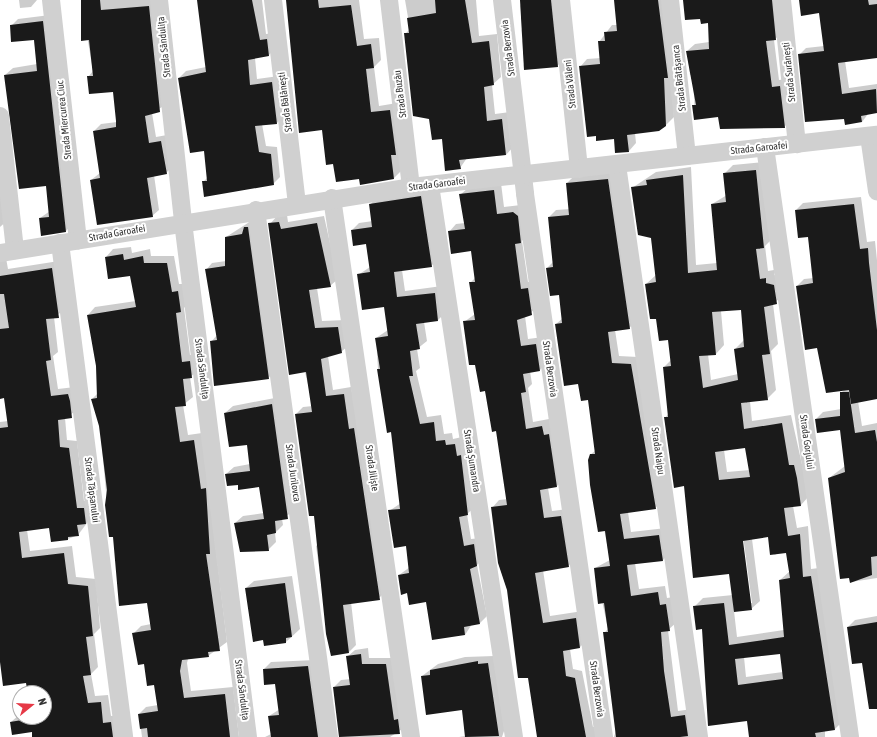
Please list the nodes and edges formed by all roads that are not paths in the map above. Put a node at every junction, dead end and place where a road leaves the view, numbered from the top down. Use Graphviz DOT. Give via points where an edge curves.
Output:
graph roads {
  1 [pos="51,0"];
  2 [pos="159,0"];
  3 [pos="273,0"];
  4 [pos="389,0"];
  5 [pos="502,0"];
  6 [pos="561,0"];
  7 [pos="670,0"];
  8 [pos="782,0"];
  9 [pos="0,116"];
  10 [pos="873,135"];
  11 [pos="797,144"];
  12 [pos="765,148"];
  13 [pos="687,156"];
  14 [pos="617,165"];
  15 [pos="580,169"];
  16 [pos="523,175"];
  17 [pos="430,184"];
  18 [pos="411,187"];
  19 [pos="877,191"];
  20 [pos="332,198"];
  21 [pos="297,203"];
  22 [pos="256,210"];
  23 [pos="183,222"];
  24 [pos="78,240"];
  25 [pos="60,243"];
  26 [pos="8,252"];
  27 [pos="124,737"];
  28 [pos="248,737"];
  29 [pos="329,737"];
  30 [pos="411,737"];
  31 [pos="514,737"];
  32 [pos="604,737"];
  33 [pos="699,737"];
  34 [pos="850,737"];
  1 -- 24 [label="street, Strada Miercurea Ciuc"];
  2 -- 23 [label="street, Strada Săndulița"];
  3 -- 21 [label="street, Strada Bălănești"];
  4 -- 18 [label="street, Strada Buzău"];
  5 -- 16 [label="street, Strada Berzovia"];
  6 -- 15 [label="street, Strada Văleni"];
  7 -- 13 [label="street, Strada Brătășanca"];
  8 -- 11 [label="street, Strada Surănești"];
  9 -- 26 [label="street"];
  10 -- 11 [label="street, Strada Garoafei"];
  10 -- 19 [label="street"];
  11 -- 12 [label="street, Strada Garoafei"];
  12 -- 13 [label="street, Strada Garoafei"];
  12 -- 34 [label="street, Strada Gorjului"];
  13 -- 14 [label="street, Strada Garoafei"];
  14 -- 15 [label="street, Strada Garoafei"];
  14 -- 33 [label="street, Strada Naipu"];
  15 -- 16 [label="street, Strada Garoafei"];
  16 -- 17 [label="street, Strada Garoafei"];
  16 -- 32 [label="street, Strada Berzovia"];
  17 -- 18 [label="street, Strada Garoafei"];
  17 -- 31 [label="street, Strada Șumandra"];
  18 -- 20 [label="street, Strada Garoafei"];
  20 -- 21 [label="street, Strada Garoafei"];
  20 -- 30 [label="street, Strada Jiliște"];
  21 -- 22 [label="street, Strada Garoafei"];
  22 -- 23 [label="street, Strada Garoafei"];
  22 -- 29 [label="street, Strada Jurilovca"];
  23 -- 24 [label="street, Strada Garoafei"];
  23 -- 28 [label="street, Strada Săndulița"];
  24 -- 25 [label="street, Strada Garoafei"];
  25 -- 26 [label="street, Strada Garoafei"];
  25 -- 27 [label="street, Strada Tăpșanului"];
}
